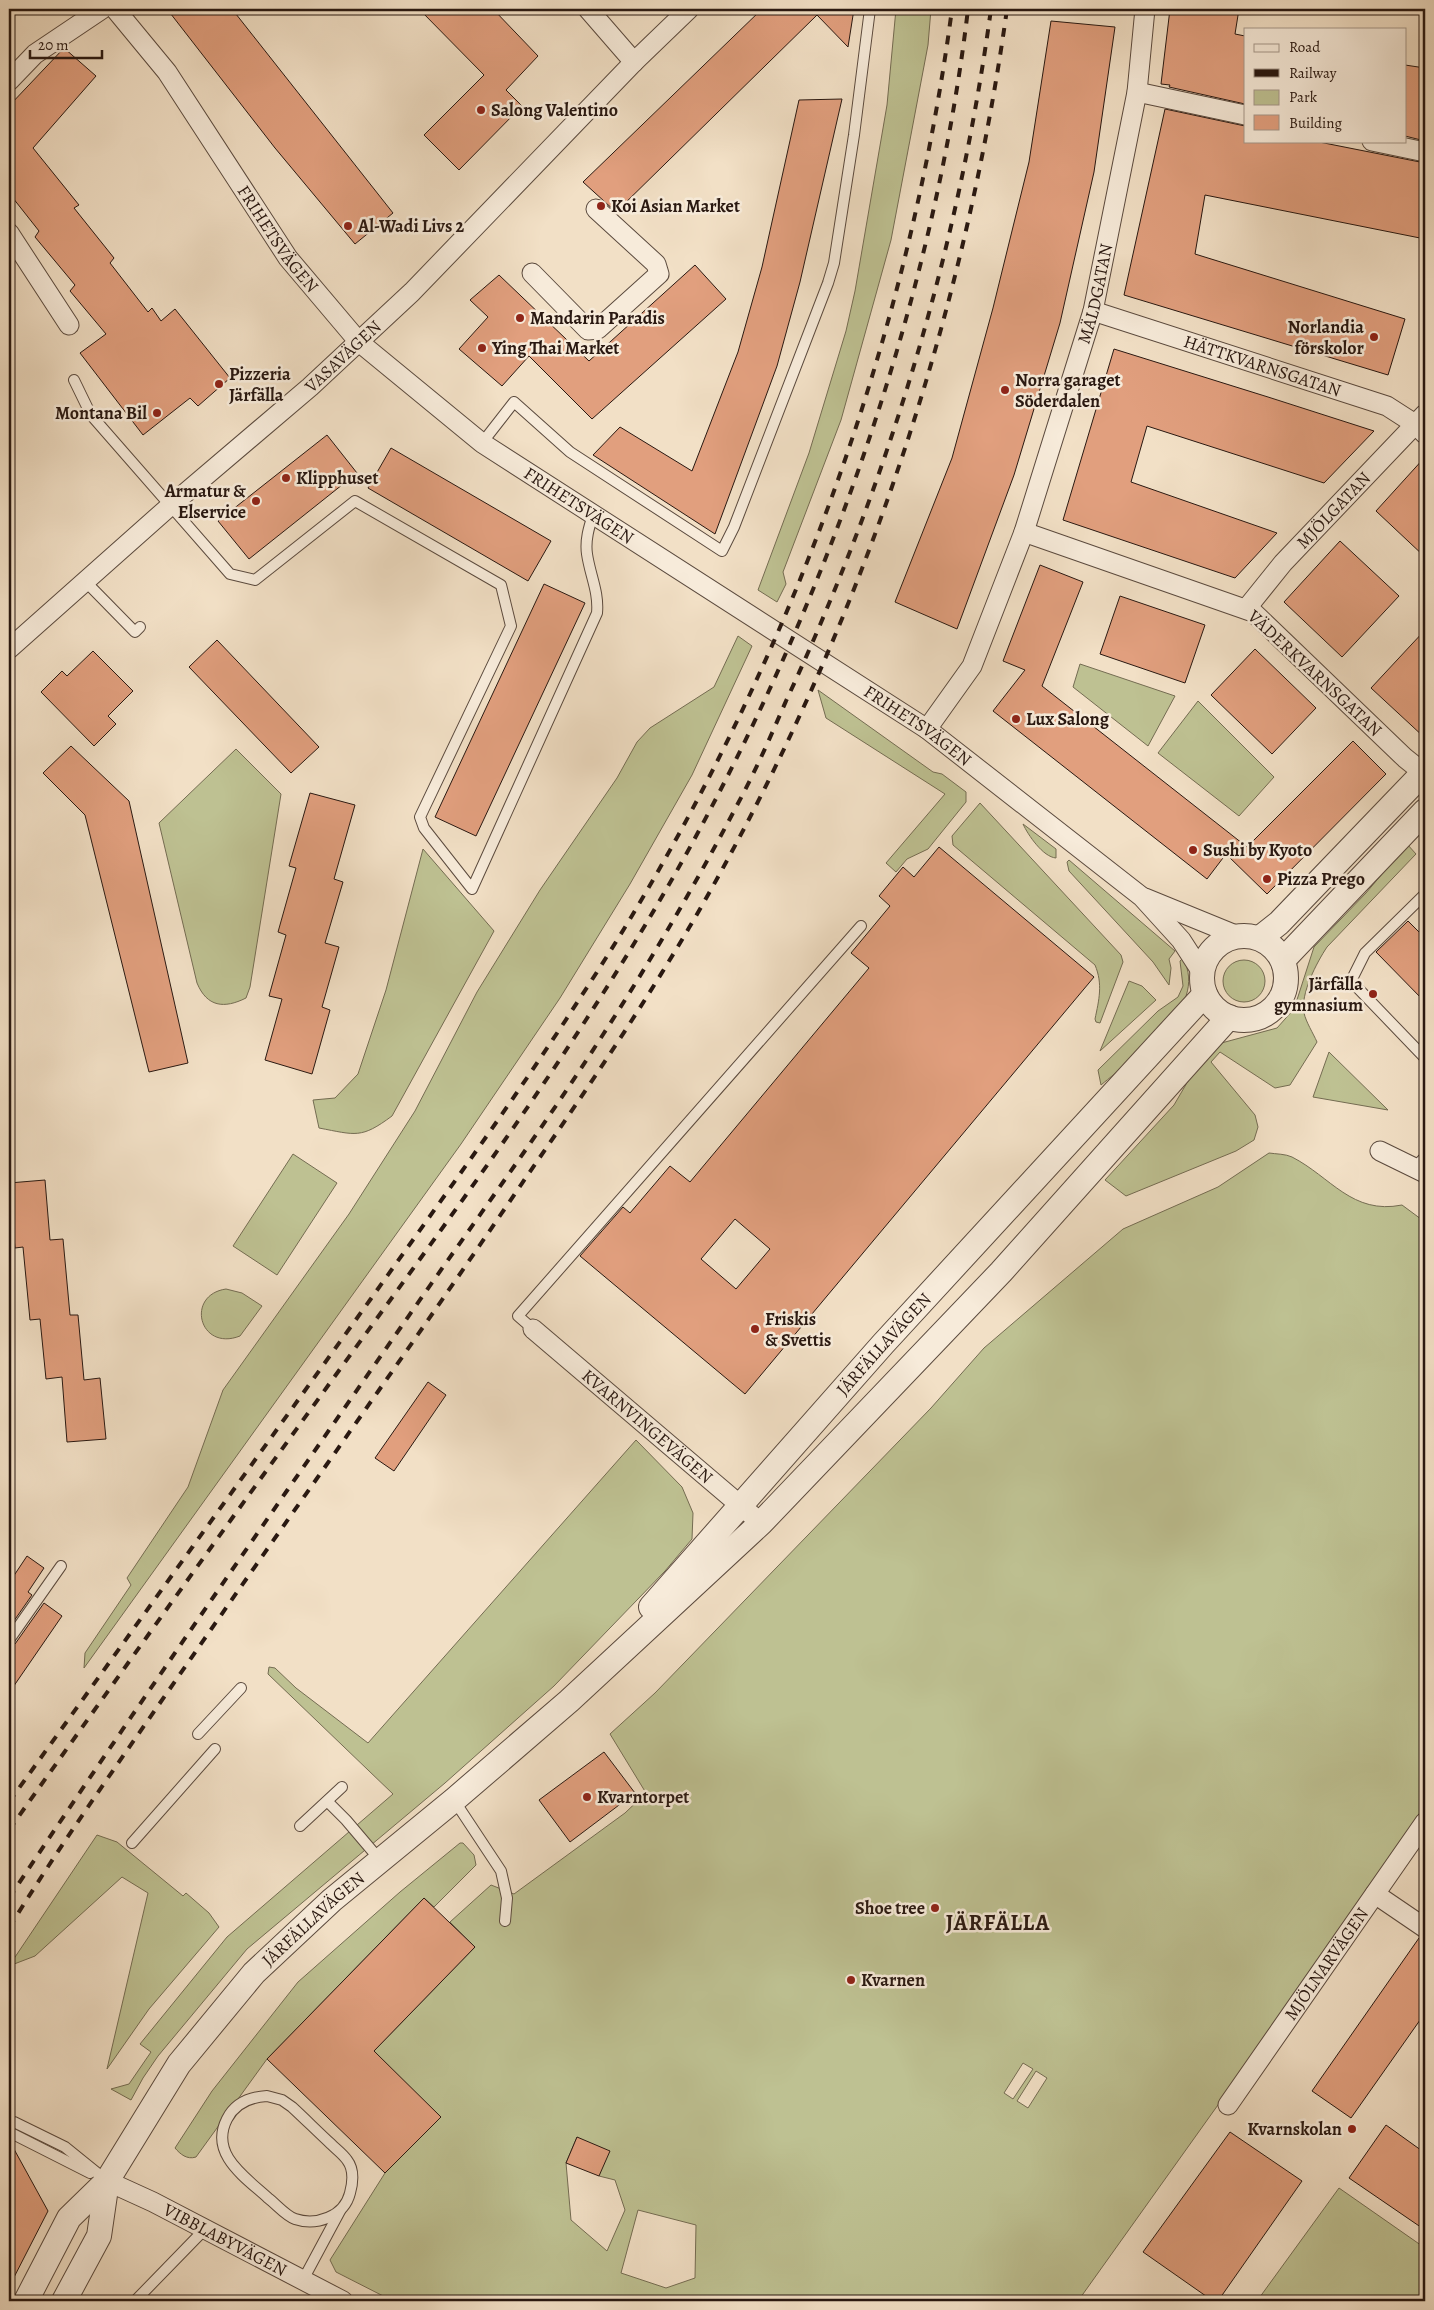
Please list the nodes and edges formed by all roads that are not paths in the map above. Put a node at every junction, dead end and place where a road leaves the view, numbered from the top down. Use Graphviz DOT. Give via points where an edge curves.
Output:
graph roads {
  1 [pos="102,9"];
  2 [pos="116,9"];
  3 [pos="588,9"];
  4 [pos="689,9"];
  5 [pos="870,9"];
  6 [pos="1145,9"];
  7 [pos="634,62"];
  8 [pos="9,81"];
  9 [pos="1137,92"];
  10 [pos="1244,115"];
  11 [pos="1377,142"];
  12 [pos="1425,152"];
  13 [pos="596,209"];
  14 [pos="9,233"];
  15 [pos="532,273"];
  16 [pos="1093,310"];
  17 [pos="69,325"];
  18 [pos="359,342"];
  19 [pos="74,380"];
  20 [pos="1422,424"];
  21 [pos="482,443"];
  22 [pos="170,506"];
  23 [pos="593,514"];
  24 [pos="1024,532"];
  25 [pos="85,581"];
  26 [pos="1246,609"];
  27 [pos="140,627"];
  28 [pos="9,649"];
  29 [pos="927,729"];
  30 [pos="1425,772"];
  31 [pos="1425,811"];
  32 [pos="1425,894"];
  33 [pos="1142,897"];
  34 [pos="861,926"];
  35 [pos="1249,937"];
  36 [pos="1282,960"];
  37 [pos="1204,984"];
  38 [pos="1229,1017"];
  39 [pos="1425,1058"];
  40 [pos="1380,1152"];
  41 [pos="1422,1166"];
  42 [pos="533,1329"];
  43 [pos="740,1505"];
  44 [pos="761,1523"];
  45 [pos="61,1566"];
  46 [pos="9,1640"];
  47 [pos="241,1688"];
  48 [pos="569,1701"];
  49 [pos="198,1734"];
  50 [pos="215,1749"];
  51 [pos="342,1787"];
  52 [pos="454,1800"];
  53 [pos="328,1802"];
  54 [pos="1425,1822"];
  55 [pos="300,1826"];
  56 [pos="132,1843"];
  57 [pos="380,1860"];
  58 [pos="1375,1894"];
  59 [pos="506,1921"];
  60 [pos="1425,1928"];
  61 [pos="1228,2105"];
  62 [pos="14,2122"];
  63 [pos="9,2132"];
  64 [pos="107,2181"];
  65 [pos="340,2209"];
  66 [pos="205,2229"];
  67 [pos="303,2280"];
  68 [pos="26,2301"];
  69 [pos="64,2301"];
  70 [pos="135,2301"];
  71 [pos="343,2301"];
  1 -- 8 [label="street" via="36,54"];
  2 -- 18 [label="street, FRIHETSVÄGEN" via="167,72 288,258"];
  3 -- 7 [label="street"];
  4 -- 7 [label="street, VASAVÄGEN"];
  5 -- 21 [label="lane" via="834,263 738,518 722,551 575,456 514,402"];
  6 -- 9 [label="street, MÄLDGATAN"];
  7 -- 18 [label="street, VASAVÄGEN" via="412,292"];
  9 -- 10 [label="street"];
  9 -- 16 [label="street, MÄLDGATAN"];
  11 -- 12 [label="street"];
  13 -- 15 [label="street" via="656,264 659,274 598,329 588,330"];
  14 -- 17 [label="street"];
  16 -- 20 [label="street, HÄTTKVARNSGATAN" via="1387,406"];
  16 -- 24 [label="street, MÄLDGATAN"];
  18 -- 21 [label="street, FRIHETSVÄGEN"];
  18 -- 22 [label="street, VASAVÄGEN"];
  19 -- 22 [label="lane" via="91,415"];
  20 -- 26 [label="street, MJÖLGATAN" via="1283,563"];
  21 -- 23 [label="street, FRIHETSVÄGEN"];
  22 -- 23 [label="lane" via="230,574 255,580 355,501 501,585 511,626 420,817 424,828 472,889 597,613 598,599 586,552"];
  22 -- 25 [label="street, VASAVÄGEN"];
  23 -- 29 [label="street, FRIHETSVÄGEN"];
  24 -- 26 [label="street, VÄDERKVARNSGATAN"];
  24 -- 29 [label="street, MÄLDGATAN" via="972,666"];
  25 -- 27 [label="lane" via="135,632"];
  25 -- 28 [label="street, VASAVÄGEN"];
  26 -- 30 [label="street, VÄDERKVARNSGATAN"];
  29 -- 33 [label="street, FRIHETSVÄGEN"];
  30 -- 35 [label="street" via="1279,923"];
  31 -- 36 [label="street"];
  32 -- 39 [label="lane" via="1365,952 1351,981"];
  33 -- 35 [label="street, FRIHETSVÄGEN"];
  33 -- 37 [label="street, FRIHETSVÄGEN" via="1181,940"];
  34 -- 42 [label="lane" via="518,1316"];
  35 -- 36 [label="street" via="1274,948"];
  35 -- 37 [label="street" via="1224,941 1215,947 1206,959"];
  36 -- 38 [label="street" via="1286,986 1276,1006 1252,1019"];
  37 -- 38 [label="street" via="1215,1008"];
  37 -- 43 [label="street, JÄRFÄLLAVÄGEN"];
  38 -- 44 [label="street, JÄRFÄLLAVÄGEN" via="1001,1272"];
  40 -- 41 [label="street"];
  42 -- 43 [label="street, KVARNVINGEVÄGEN"];
  43 -- 44 [label="street, KVARNVINGEVÄGEN"];
  43 -- 48 [label="street, JÄRFÄLLAVÄGEN"];
  44 -- 48 [label="street, JÄRFÄLLAVÄGEN"];
  45 -- 46 [label="lane"];
  47 -- 49 [label="lane"];
  48 -- 52 [label="street, JÄRFÄLLAVÄGEN"];
  50 -- 56 [label="lane"];
  51 -- 53 [label="lane"];
  52 -- 57 [label="street, JÄRFÄLLAVÄGEN"];
  52 -- 59 [label="lane" via="501,1871 507,1898"];
  53 -- 55 [label="lane"];
  53 -- 57 [label="lane"];
  54 -- 58 [label="street, MJÖLNARVÄGEN"];
  57 -- 64 [label="street, JÄRFÄLLAVÄGEN" via="332,1900 254,1974 178,2064"];
  58 -- 60 [label="street"];
  58 -- 61 [label="street, MJÖLNARVÄGEN"];
  62 -- 64 [label="lane" via="65,2147"];
  63 -- 64 [label="lane"];
  64 -- 66 [label="street, VIBBLABYVÄGEN"];
  64 -- 68 [label="street, JÄRFÄLLAVÄGEN" via="69,2218"];
  64 -- 69 [label="street, JÄRFÄLLAVÄGEN" via="99,2236"];
  65 -- 65 [label="lane" via="349,2197 352,2183 348,2160 292,2107 267,2096 254,2097 230,2112 223,2126 223,2148 234,2168 293,2218 310,2222 325,2220"];
  65 -- 67 [label="lane"];
  66 -- 67 [label="street, VIBBLABYVÄGEN"];
  66 -- 70 [label="lane"];
  67 -- 71 [label="street, VIBBLABYVÄGEN"];
}
